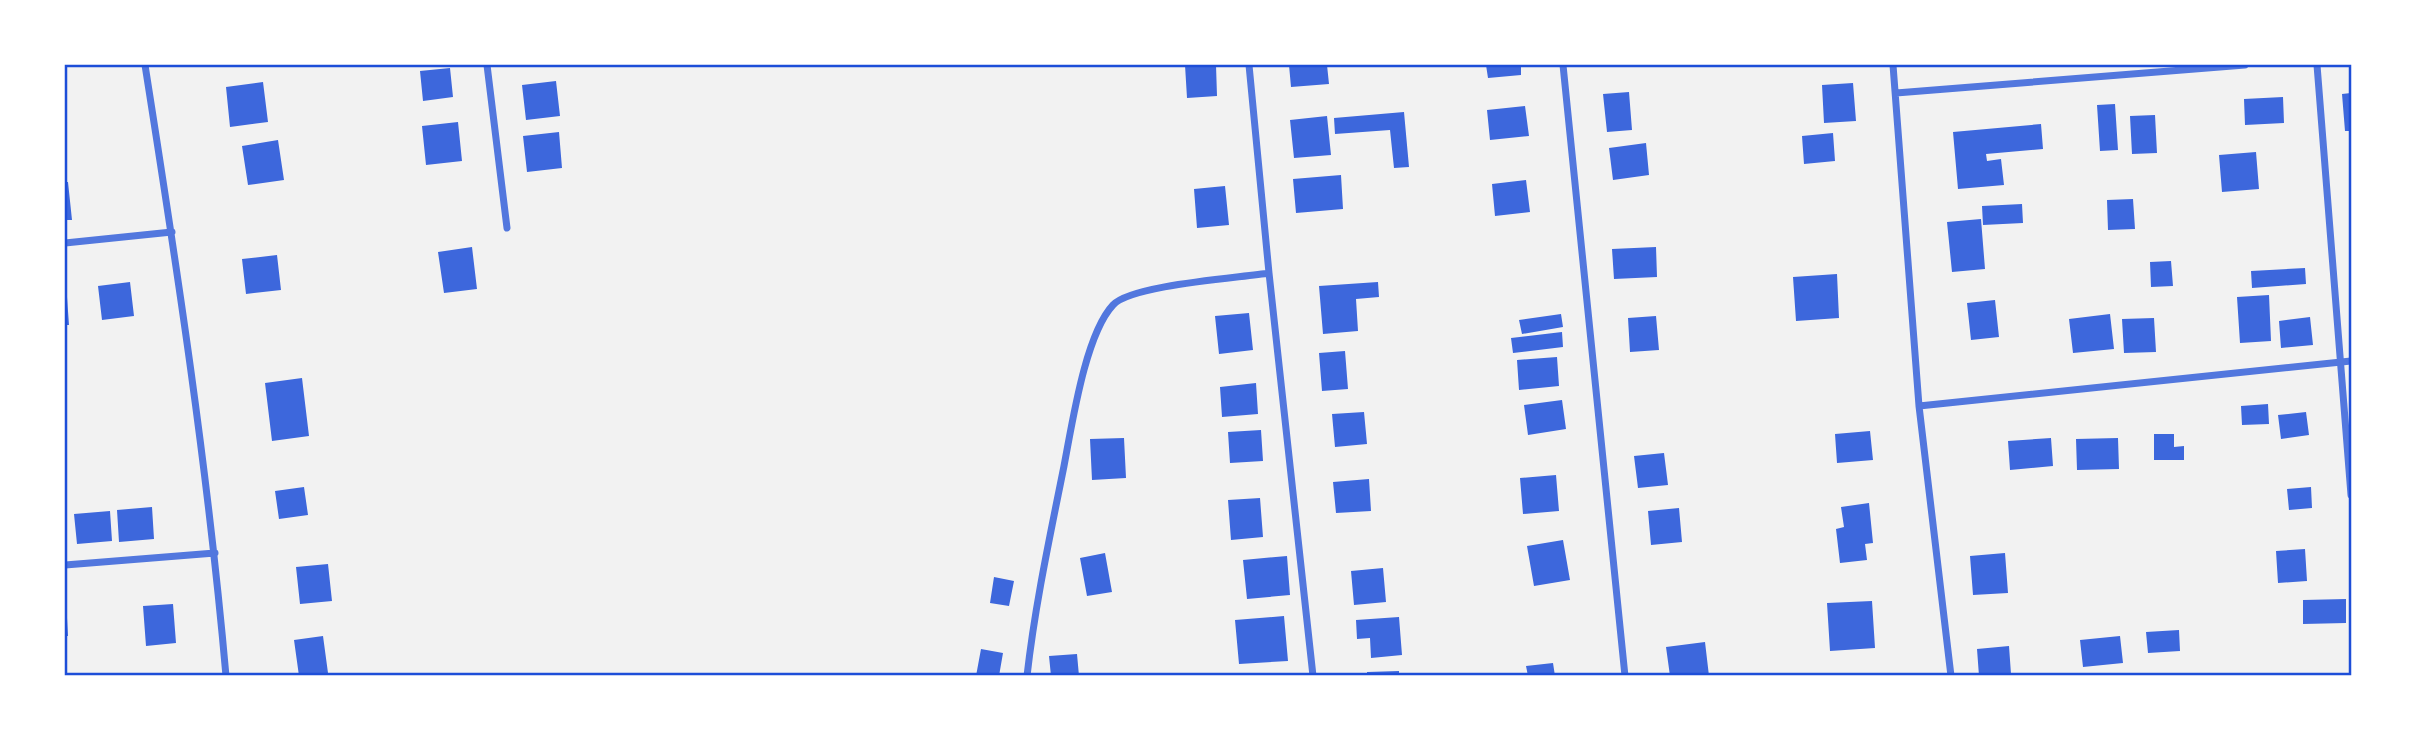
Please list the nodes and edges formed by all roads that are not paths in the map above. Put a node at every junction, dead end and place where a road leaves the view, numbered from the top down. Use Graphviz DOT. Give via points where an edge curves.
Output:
graph roads {
  1 [pos="145,65"];
  2 [pos="487,65"];
  3 [pos="1249,65"];
  4 [pos="1563,65"];
  5 [pos="1893,65"];
  6 [pos="2245,65"];
  7 [pos="2317,65"];
  8 [pos="1896,93"];
  9 [pos="507,228"];
  10 [pos="172,232"];
  11 [pos="65,243"];
  12 [pos="1269,273"];
  13 [pos="2351,361"];
  14 [pos="2342,362"];
  15 [pos="1919,406"];
  16 [pos="2351,495"];
  17 [pos="215,553"];
  18 [pos="65,565"];
  19 [pos="226,676"];
  20 [pos="1027,676"];
  21 [pos="1313,676"];
  22 [pos="1625,676"];
  23 [pos="1951,676"];
  1 -- 10 [label="street"];
  2 -- 9 [label="street"];
  3 -- 12 [label="street"];
  4 -- 22 [label="street"];
  5 -- 8 [label="street"];
  6 -- 8 [label="street"];
  7 -- 14 [label="street"];
  8 -- 15 [label="street"];
  10 -- 11 [label="street"];
  10 -- 17 [label="street"];
  12 -- 20 [label="street" via="1138,292 1114,303 1095,334 1034,613"];
  12 -- 21 [label="street"];
  13 -- 14 [label="street"];
  14 -- 15 [label="street"];
  14 -- 16 [label="street"];
  15 -- 23 [label="street"];
  17 -- 18 [label="street"];
  17 -- 19 [label="street"];
}
